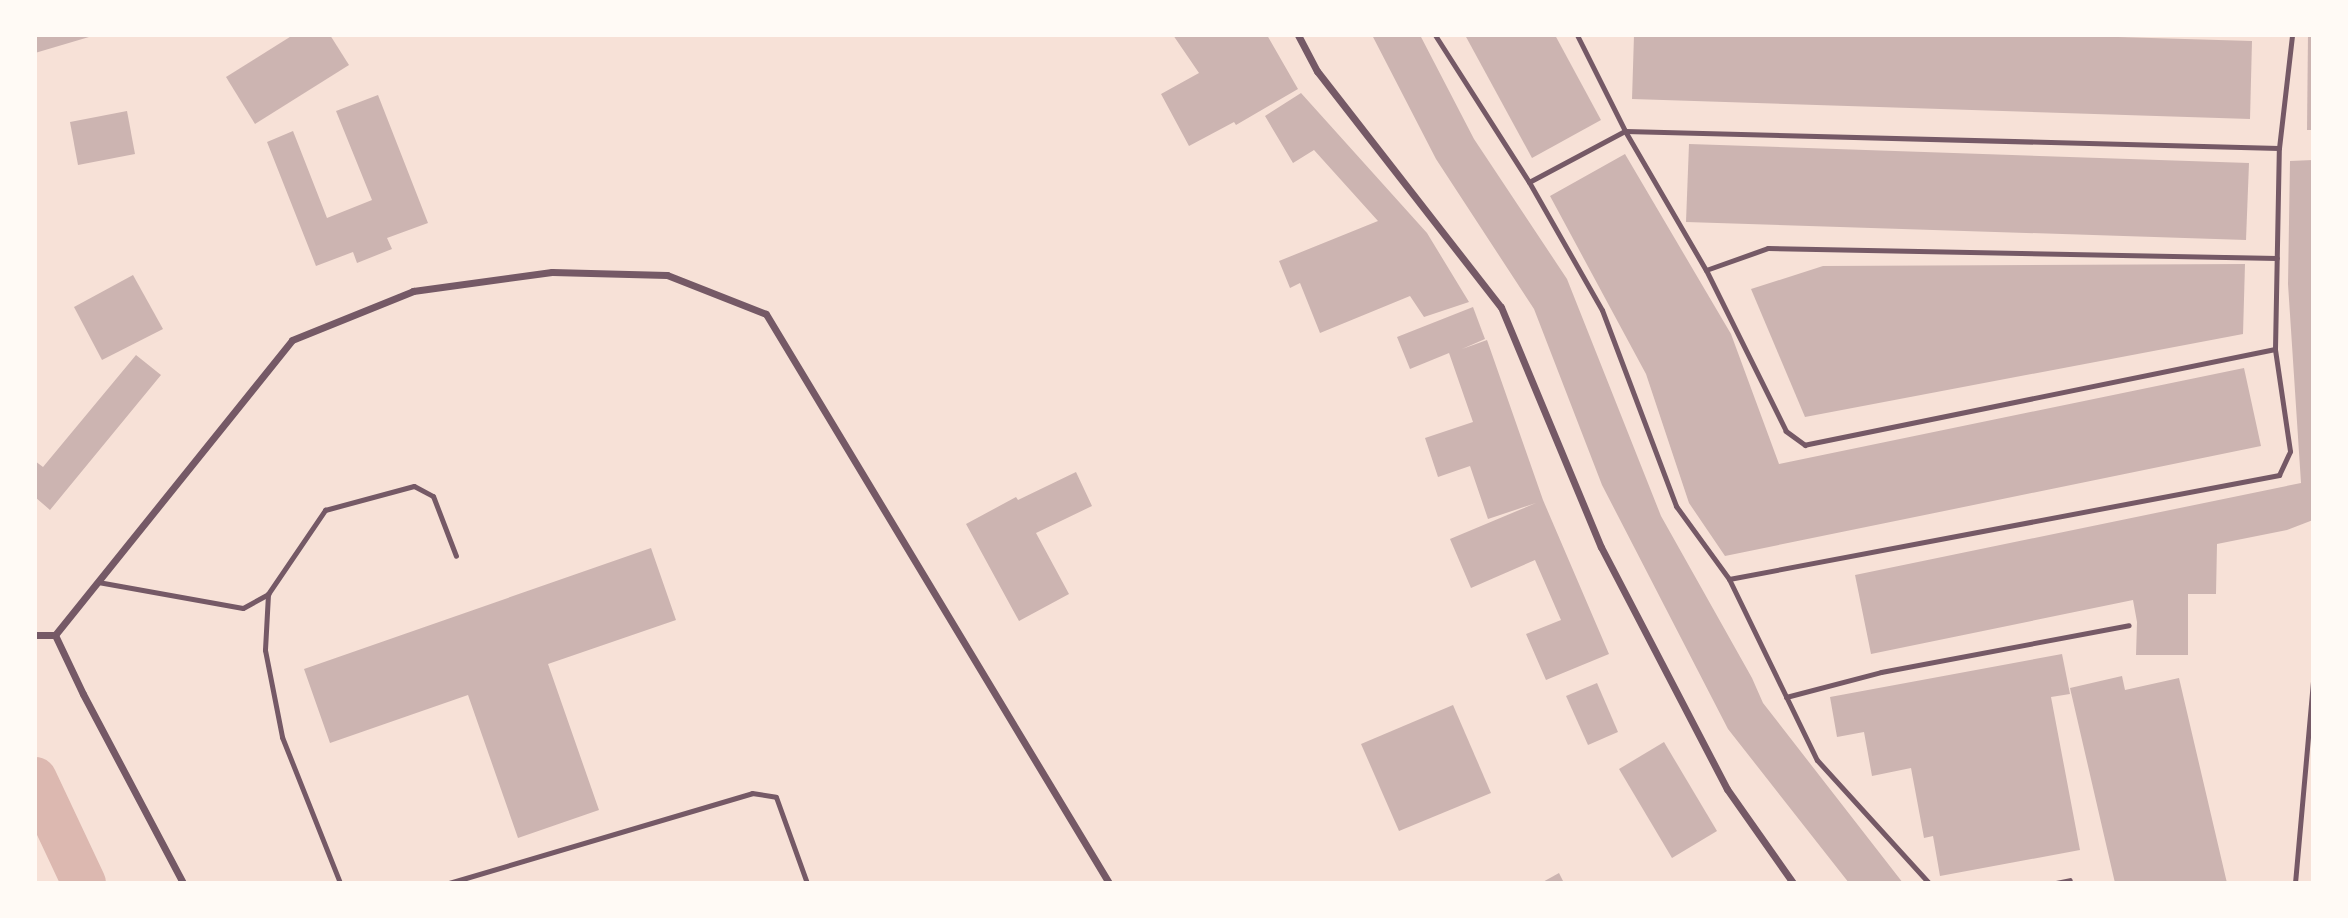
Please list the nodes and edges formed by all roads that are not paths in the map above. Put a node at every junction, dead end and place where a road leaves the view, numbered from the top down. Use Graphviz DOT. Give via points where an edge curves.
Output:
graph roads {
  1 [pos="1298,35"];
  2 [pos="1435,35"];
  3 [pos="1577,35"];
  4 [pos="2292,35"];
  5 [pos="1625,131"];
  6 [pos="2279,148"];
  7 [pos="1529,182"];
  8 [pos="2277,258"];
  9 [pos="1706,270"];
  10 [pos="2275,349"];
  11 [pos="456,556"];
  12 [pos="1729,579"];
  13 [pos="98,582"];
  14 [pos="268,594"];
  15 [pos="2129,625"];
  16 [pos="35,635"];
  17 [pos="55,635"];
  18 [pos="2313,681"];
  19 [pos="1786,697"];
  20 [pos="2070,880"];
  21 [pos="183,883"];
  22 [pos="341,883"];
  23 [pos="449,883"];
  24 [pos="807,883"];
  25 [pos="1109,883"];
  26 [pos="1793,883"];
  27 [pos="1929,883"];
  28 [pos="2056,883"];
  29 [pos="2295,883"];
  1 -- 26 [label="street" via="1317,71 1502,307 1601,547 1727,789"];
  2 -- 7 [label="lane"];
  3 -- 5 [label="lane"];
  4 -- 6 [label="lane"];
  5 -- 6 [label="lane"];
  5 -- 7 [label="lane"];
  5 -- 9 [label="lane"];
  6 -- 8 [label="lane"];
  7 -- 12 [label="lane" via="1602,310 1676,506"];
  8 -- 9 [label="lane" via="1768,248"];
  8 -- 10 [label="lane"];
  9 -- 10 [label="lane" via="1786,431 1805,445"];
  10 -- 12 [label="lane" via="2290,452 2279,475"];
  11 -- 14 [label="lane" via="433,496 414,486 325,510"];
  12 -- 19 [label="lane"];
  13 -- 14 [label="lane" via="243,608"];
  13 -- 17 [label="street"];
  13 -- 25 [label="street" via="292,340 413,291 552,272 667,275 766,314"];
  14 -- 22 [label="lane" via="265,650 282,737"];
  15 -- 19 [label="lane" via="1881,672"];
  16 -- 17 [label="street"];
  17 -- 21 [label="street"];
  18 -- 29 [label="lane"];
  19 -- 27 [label="lane" via="1817,760"];
  20 -- 28 [label="lane"];
  23 -- 24 [label="lane" via="752,793 776,797"];
}
